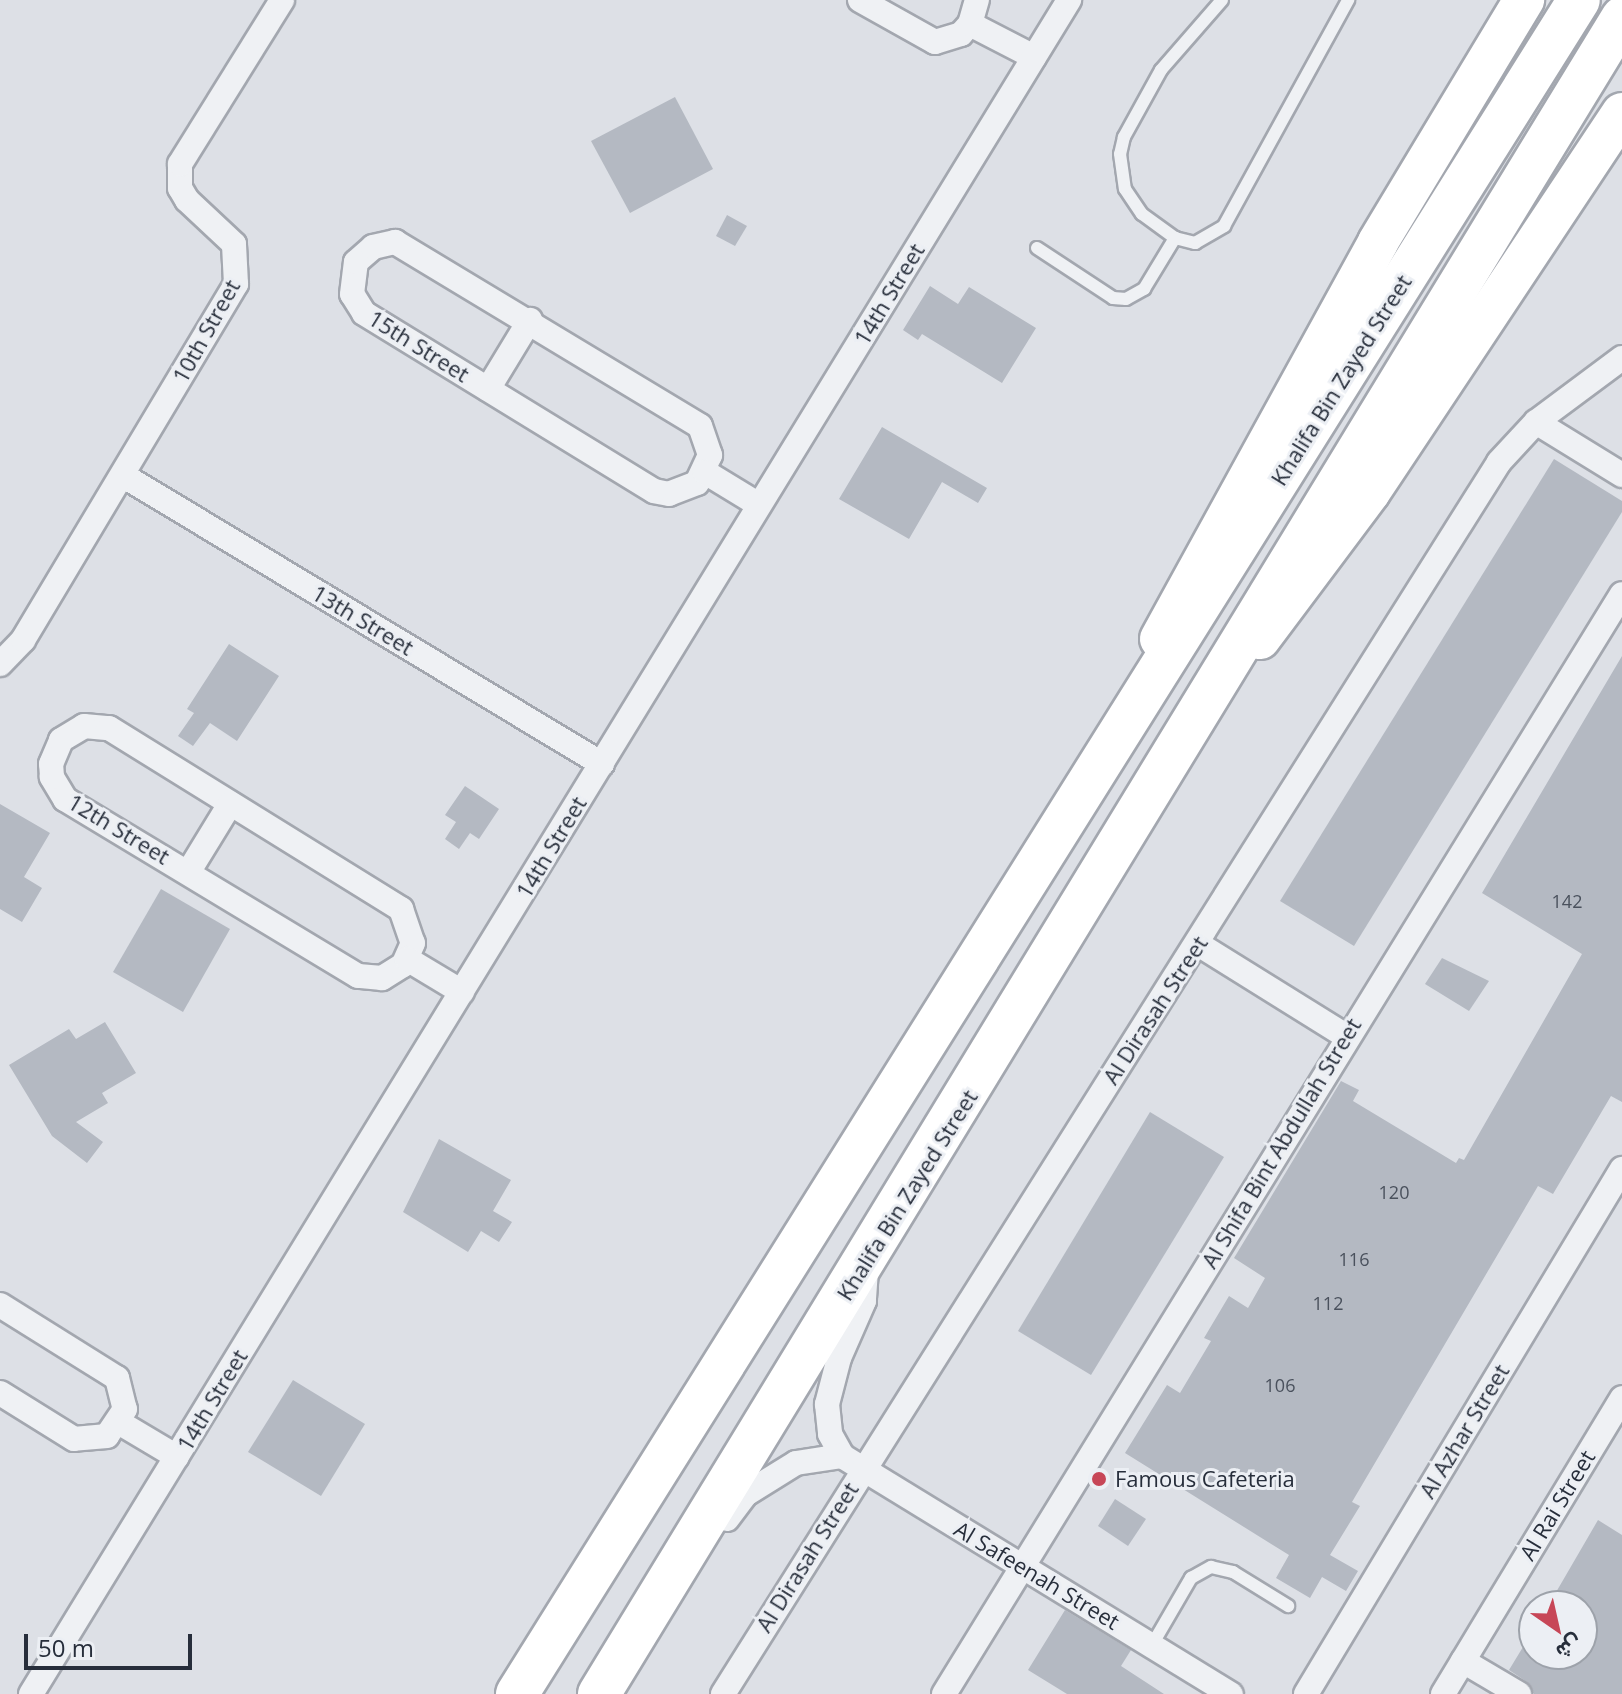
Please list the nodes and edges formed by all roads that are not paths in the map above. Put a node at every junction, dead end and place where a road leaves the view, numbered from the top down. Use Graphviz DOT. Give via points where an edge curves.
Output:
graph roads {
  1 [pos="282,0"];
  2 [pos="860,0"];
  3 [pos="977,0"];
  4 [pos="1069,0"];
  5 [pos="1222,0"];
  6 [pos="1348,0"];
  7 [pos="1524,0"];
  8 [pos="1579,0"];
  9 [pos="1622,18"];
  10 [pos="970,24"];
  11 [pos="1034,57"];
  12 [pos="1622,113"];
  13 [pos="1175,238"];
  14 [pos="1037,248"];
  15 [pos="530,320"];
  16 [pos="1622,358"];
  17 [pos="488,389"];
  18 [pos="1536,422"];
  19 [pos="705,472"];
  20 [pos="1622,475"];
  21 [pos="124,476"];
  22 [pos="759,505"];
  23 [pos="1622,594"];
  24 [pos="0,664"];
  25 [pos="1214,695"];
  26 [pos="1104,760"];
  27 [pos="602,764"];
  28 [pos="230,804"];
  29 [pos="189,871"];
  30 [pos="1198,944"];
  31 [pos="407,959"];
  32 [pos="462,992"];
  33 [pos="1346,1036"];
  34 [pos="1622,1169"];
  35 [pos="1612,1208"];
  36 [pos="865,1263"];
  37 [pos="0,1305"];
  38 [pos="0,1393"];
  39 [pos="1622,1398"];
  40 [pos="120,1423"];
  41 [pos="177,1457"];
  42 [pos="852,1462"];
  43 [pos="677,1567"];
  44 [pos="1023,1567"];
  45 [pos="1288,1606"];
  46 [pos="1152,1645"];
  47 [pos="1463,1661"];
  48 [pos="31,1694"];
  49 [pos="517,1694"];
  50 [pos="599,1694"];
  51 [pos="723,1694"];
  52 [pos="944,1694"];
  53 [pos="1231,1694"];
  54 [pos="1306,1694"];
  55 [pos="1443,1694"];
  56 [pos="1519,1694"];
  1 -- 21 [label="street, 10th Street" via="186,152 178,176 187,200 234,244 236,284"];
  2 -- 10 [label="street" via="935,42 961,34"];
  3 -- 10 [label="street"];
  4 -- 11 [label="street, 14th Street"];
  5 -- 13 [label="lane" via="1161,70 1120,154 1125,189 1134,205"];
  6 -- 13 [label="lane" via="1224,226 1204,241"];
  7 -- 26 [label="main road, Khalifa Bin Zayed Street" via="1378,242 1220,523"];
  8 -- 26 [label="highway, Khalifa Bin Zayed Street"];
  9 -- 25 [label="highway, Khalifa Bin Zayed Street"];
  10 -- 11 [label="street"];
  11 -- 22 [label="street, 14th Street"];
  12 -- 25 [label="main road, Khalifa Bin Zayed Street" via="1370,492"];
  13 -- 14 [label="lane" via="1144,289 1126,299 1113,298"];
  15 -- 17 [label="street, 15th Street"];
  15 -- 17 [label="street, 15th Street" via="406,245 373,247 356,262 352,294 364,313"];
  15 -- 19 [label="street, 15th Street" via="700,426 710,455"];
  16 -- 18 [label="street, Al Dirasah Street"];
  17 -- 19 [label="street, 15th Street" via="654,491 684,491"];
  18 -- 20 [label="street"];
  18 -- 30 [label="street, Al Dirasah Street" via="1492,472"];
  19 -- 22 [label="street"];
  21 -- 24 [label="street, 10th Street" via="23,640"];
  21 -- 27 [label="street, 13th Street"];
  22 -- 27 [label="street, 14th Street"];
  23 -- 33 [label="street, Al Shifa Bint Abdullah Street"];
  25 -- 36 [label="highway, Khalifa Bin Zayed Street"];
  26 -- 49 [label="highway, Khalifa Bin Zayed Street"];
  27 -- 32 [label="street, 14th Street"];
  28 -- 29 [label="street, 12th Street"];
  28 -- 29 [label="street, 12th Street" via="109,728 84,726 61,740 52,777 65,799"];
  28 -- 31 [label="street, 12th Street" via="401,909 412,930"];
  29 -- 31 [label="street, 12th Street" via="358,976 382,978"];
  30 -- 33 [label="street"];
  30 -- 42 [label="street, Al Dirasah Street"];
  31 -- 32 [label="street"];
  32 -- 41 [label="street, 14th Street"];
  33 -- 44 [label="street, Al Shifa Bint Abdullah Street"];
  34 -- 35 [label="street, Al Azhar Street"];
  35 -- 54 [label="street, Al Azhar Street"];
  36 -- 42 [label="street" via="864,1301 839,1358 827,1404 830,1434"];
  36 -- 43 [label="highway, Khalifa Bin Zayed Street"];
  37 -- 40 [label="street" via="117,1378 125,1393"];
  38 -- 40 [label="street" via="74,1439 107,1436"];
  39 -- 47 [label="street, Al Rai Street"];
  40 -- 41 [label="street"];
  41 -- 48 [label="street, 14th Street"];
  42 -- 43 [label="street" via="808,1459 767,1479 738,1502 704,1556"];
  42 -- 44 [label="street, Al Safeenah Street"];
  42 -- 51 [label="street, Al Dirasah Street"];
  43 -- 50 [label="highway, Khalifa Bin Zayed Street"];
  44 -- 46 [label="street, Al Safeenah Street"];
  44 -- 52 [label="street, Al Shifa Bint Abdullah Street"];
  45 -- 46 [label="lane" via="1233,1572 1211,1567 1191,1578"];
  46 -- 53 [label="street, Al Safeenah Street"];
  47 -- 55 [label="street, Al Rai Street"];
  47 -- 56 [label="street"];
}
